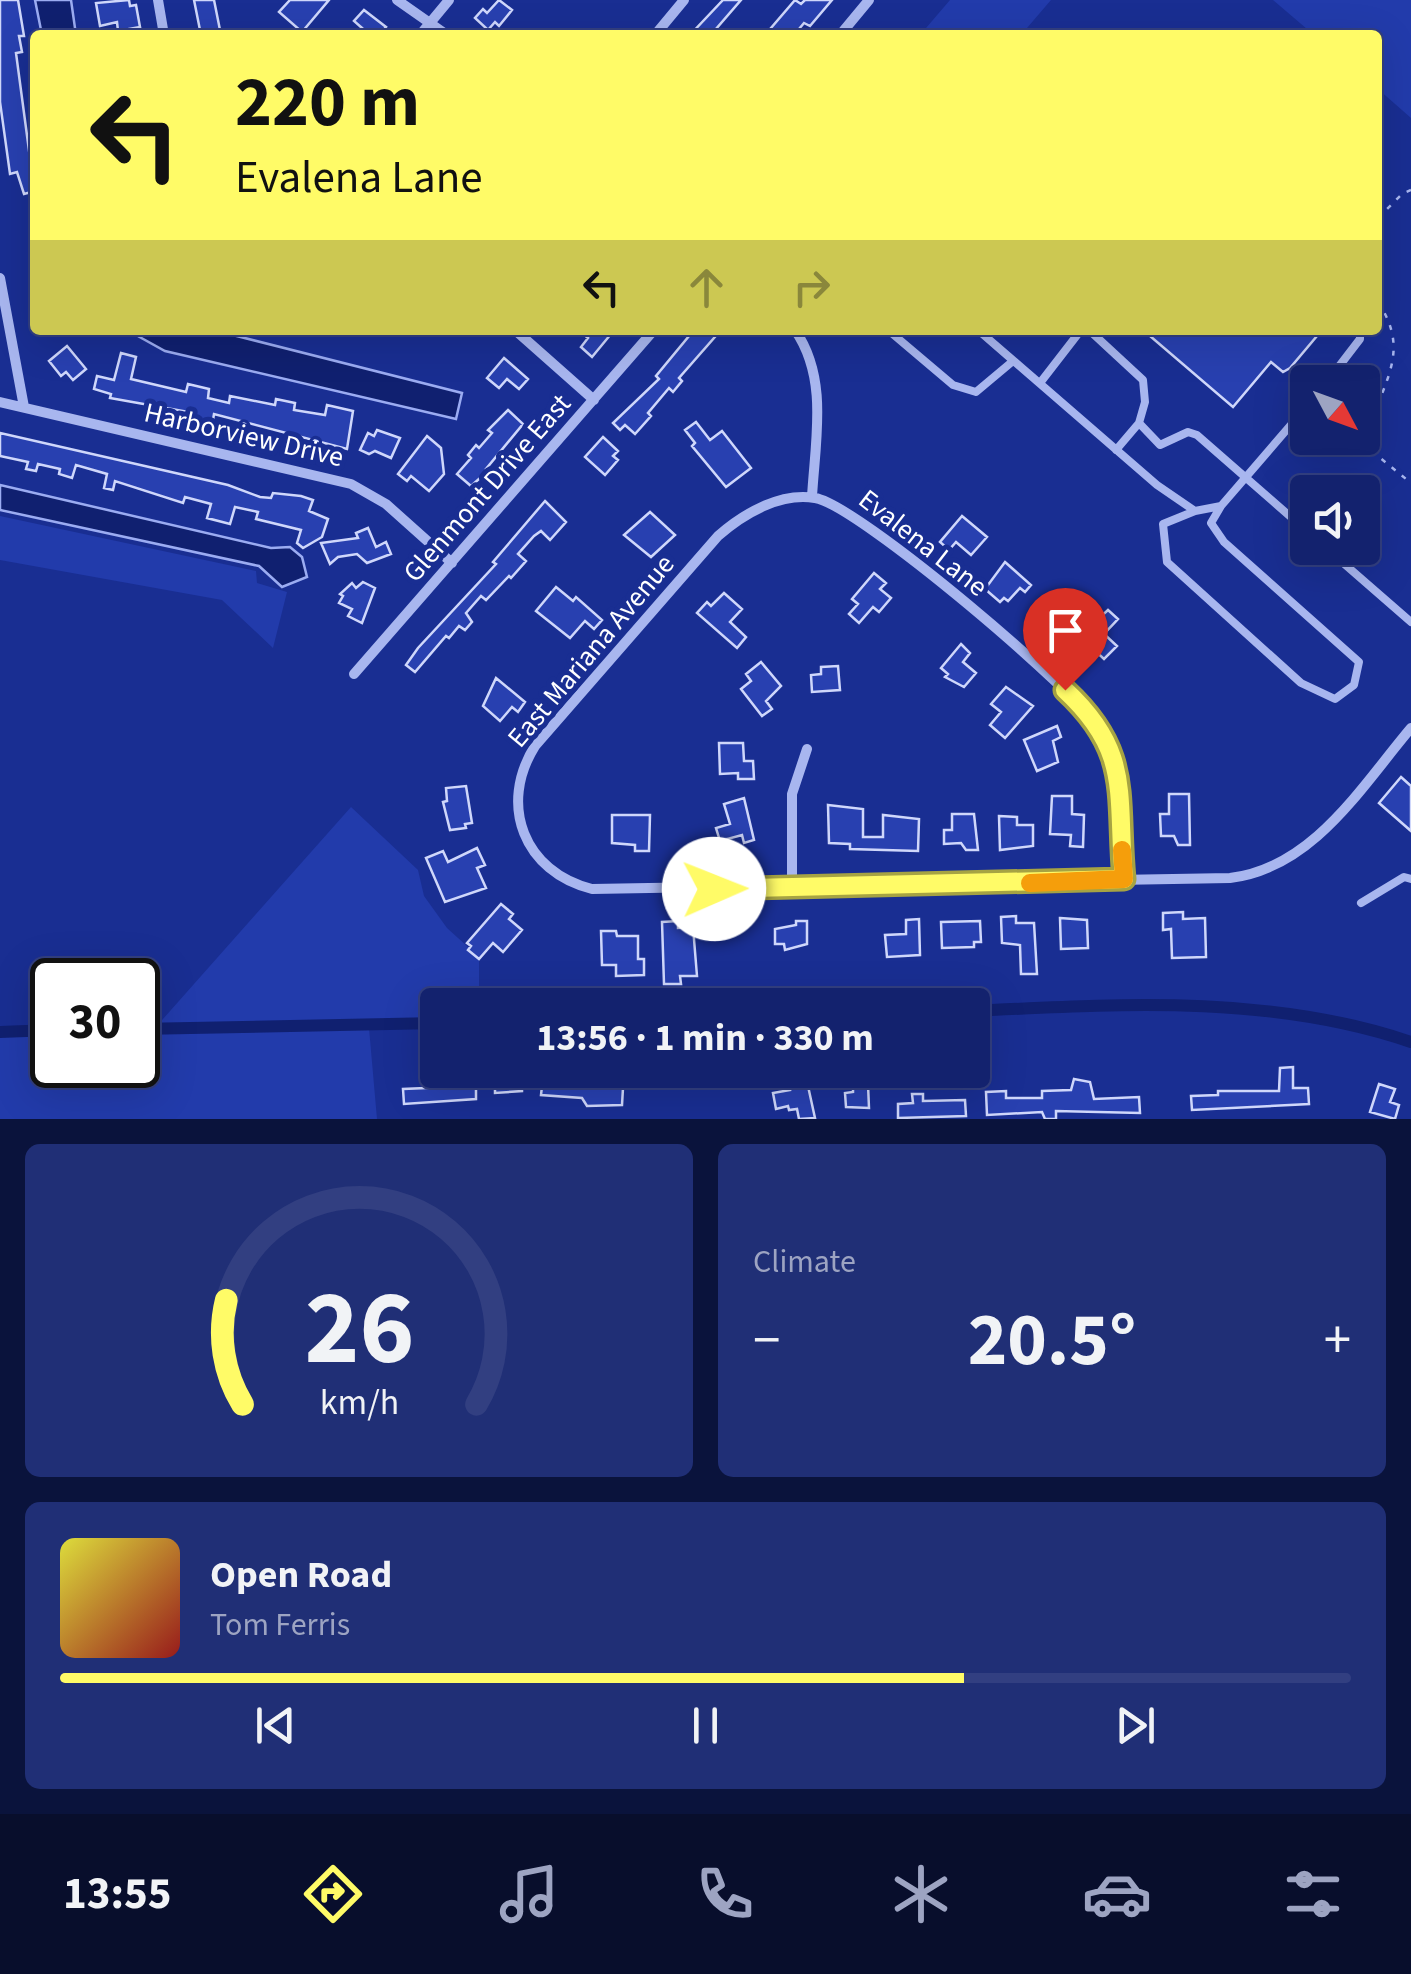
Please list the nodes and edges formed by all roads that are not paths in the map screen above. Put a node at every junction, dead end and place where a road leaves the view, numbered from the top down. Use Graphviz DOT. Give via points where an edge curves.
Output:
graph roads {
  1 [pos="158,0"];
  2 [pos="397,0"];
  3 [pos="450,0"];
  4 [pos="684,0"];
  5 [pos="870,0"];
  6 [pos="431,22"];
  7 [pos="163,30"];
  8 [pos="424,30"];
  9 [pos="441,30"];
  10 [pos="658,30"];
  11 [pos="844,30"];
  12 [pos="0,278"];
  13 [pos="521,335"];
  14 [pos="650,335"];
  15 [pos="798,335"];
  16 [pos="894,335"];
  17 [pos="984,335"];
  18 [pos="1077,335"];
  19 [pos="1094,335"];
  20 [pos="1360,335"];
  21 [pos="1013,361"];
  22 [pos="1339,365"];
  23 [pos="1040,383"];
  24 [pos="594,400"];
  25 [pos="0,402"];
  26 [pos="24,407"];
  27 [pos="1138,423"];
  28 [pos="1290,426"];
  29 [pos="1116,450"];
  30 [pos="1246,478"];
  31 [pos="812,497"];
  32 [pos="1221,506"];
  33 [pos="1195,511"];
  34 [pos="1290,516"];
  35 [pos="452,563"];
  36 [pos="1346,565"];
  37 [pos="1411,622"];
  38 [pos="354,674"];
  39 [pos="1411,728"];
  40 [pos="808,750"];
  41 [pos="1124,879"];
  42 [pos="1411,879"];
  43 [pos="792,888"];
  44 [pos="1361,904"];
  1 -- 7 [label="street"];
  2 -- 6 [label="street"];
  3 -- 6 [label="street"];
  4 -- 10 [label="street"];
  5 -- 11 [label="street"];
  6 -- 8 [label="street"];
  6 -- 9 [label="street"];
  12 -- 26 [label="street"];
  13 -- 24 [label="street"];
  14 -- 24 [label="street, Glenmont Drive East"];
  15 -- 31 [label="street" via="817,386"];
  16 -- 21 [label="lane" via="953,385 976,392"];
  17 -- 21 [label="lane"];
  18 -- 23 [label="lane"];
  19 -- 27 [label="lane" via="1143,380"];
  20 -- 22 [label="lane"];
  21 -- 23 [label="lane"];
  23 -- 29 [label="lane"];
  24 -- 35 [label="street, Glenmont Drive East"];
  25 -- 26 [label="street, Harborview Drive"];
  26 -- 35 [label="street, Harborview Drive" via="352,484 386,504"];
  27 -- 29 [label="lane"];
  27 -- 30 [label="lane" via="1160,445 1188,432 1196,435"];
  28 -- 30 [label="lane"];
  29 -- 33 [label="lane"];
  30 -- 32 [label="lane"];
  30 -- 34 [label="lane"];
  31 -- 41 [label="street, Evalena Lane" via="873,528 1096,721 1118,774"];
  31 -- 43 [label="street, East Mariana Avenue" via="756,510 718,536 535,746 521,772 517,800 520,827 534,854 578,885 622,891"];
  32 -- 33 [label="lane"];
  32 -- 33 [label="lane" via="1211,523 1224,542 1359,662 1354,685 1335,698 1301,683 1167,562 1163,524"];
  35 -- 38 [label="street, Glenmont Drive East"];
  36 -- 37 [label="lane"];
  39 -- 41 [label="street, East Mariana Avenue" via="1320,834 1285,862 1230,878"];
  40 -- 43 [label="street" via="792,794"];
  41 -- 43 [label="street, East Mariana Avenue"];
  42 -- 44 [label="lane" via="1404,876"];
}
